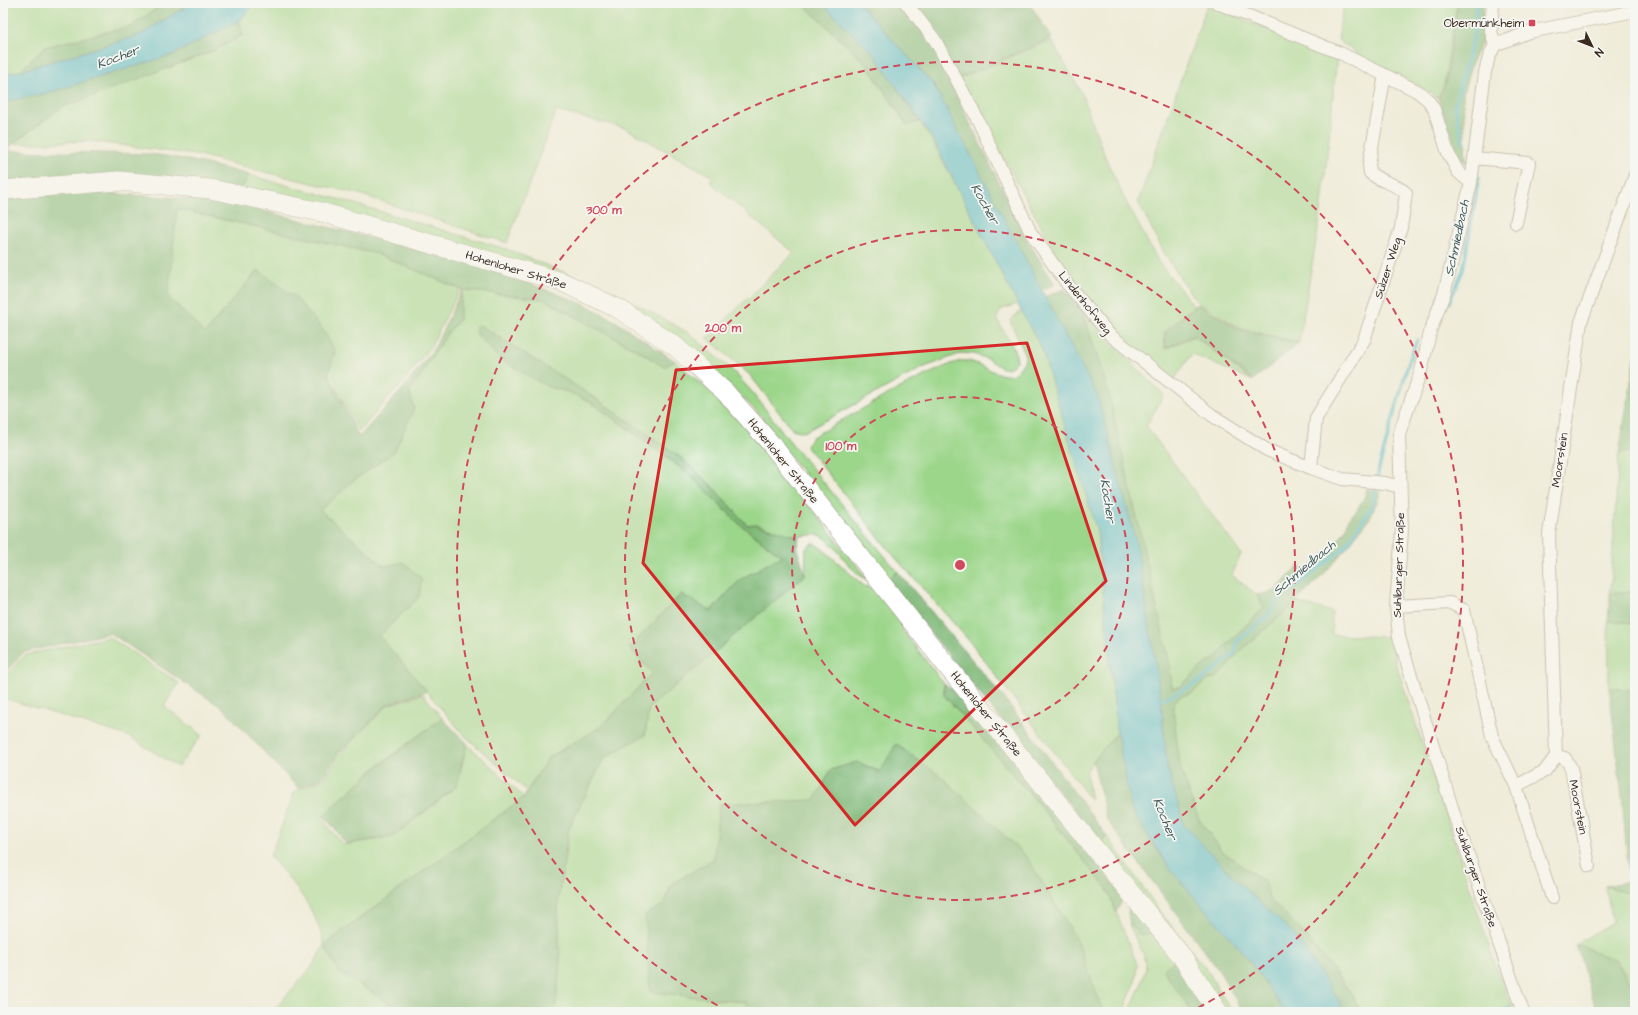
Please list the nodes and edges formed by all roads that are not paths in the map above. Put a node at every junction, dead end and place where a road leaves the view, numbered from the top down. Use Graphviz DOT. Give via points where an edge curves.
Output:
graph roads {
  1 [pos="906,3"];
  2 [pos="1217,3"];
  3 [pos="1493,3"];
  4 [pos="1631,9"];
  5 [pos="1494,44"];
  6 [pos="1385,75"];
  7 [pos="1474,158"];
  8 [pos="1635,175"];
  9 [pos="1471,183"];
  10 [pos="3,190"];
  11 [pos="1516,223"];
  12 [pos="1311,468"];
  13 [pos="1400,487"];
  14 [pos="1396,606"];
  15 [pos="1556,756"];
  16 [pos="1516,786"];
  17 [pos="1589,866"];
  18 [pos="1552,898"];
  19 [pos="1218,1012"];
  20 [pos="1523,1012"];
  1 -- 12 [label="street, Lindenhofweg" via="938,46 973,110 1031,233 1068,285 1110,335 1212,416 1267,450"];
  2 -- 6 [label="street" via="1340,53"];
  3 -- 5 [label="street" via="1491,31"];
  4 -- 5 [label="street" via="1529,32"];
  5 -- 7 [label="street, Suhlburger Straße" via="1485,72"];
  6 -- 9 [label="street" via="1428,100 1434,109 1448,153 1458,172"];
  6 -- 12 [label="street, Sülzer Weg" via="1369,164 1370,173 1376,178 1399,186 1406,193 1400,228 1364,340 1316,418"];
  7 -- 9 [label="street, Suhlburger Straße"];
  7 -- 11 [label="street" via="1529,163"];
  8 -- 15 [label="street, Moorstein" via="1581,322 1549,534"];
  9 -- 13 [label="street, Suhlburger Straße" via="1444,294 1399,434"];
  10 -- 19 [label="main road, Hohenloher Straße" via="118,181 210,189 321,212 562,282 619,309 675,346 726,393 772,445 1180,954"];
  12 -- 13 [label="street, Lindenhofweg" via="1342,478"];
  13 -- 14 [label="street, Suhlburger Straße" via="1402,531"];
  14 -- 16 [label="street" via="1450,603 1464,610 1492,736"];
  14 -- 20 [label="street, Suhlburger Straße" via="1399,637 1455,818"];
  15 -- 16 [label="street" via="1545,771"];
  15 -- 17 [label="street, Moorstein" via="1565,758 1570,768"];
  16 -- 18 [label="street"];
}
